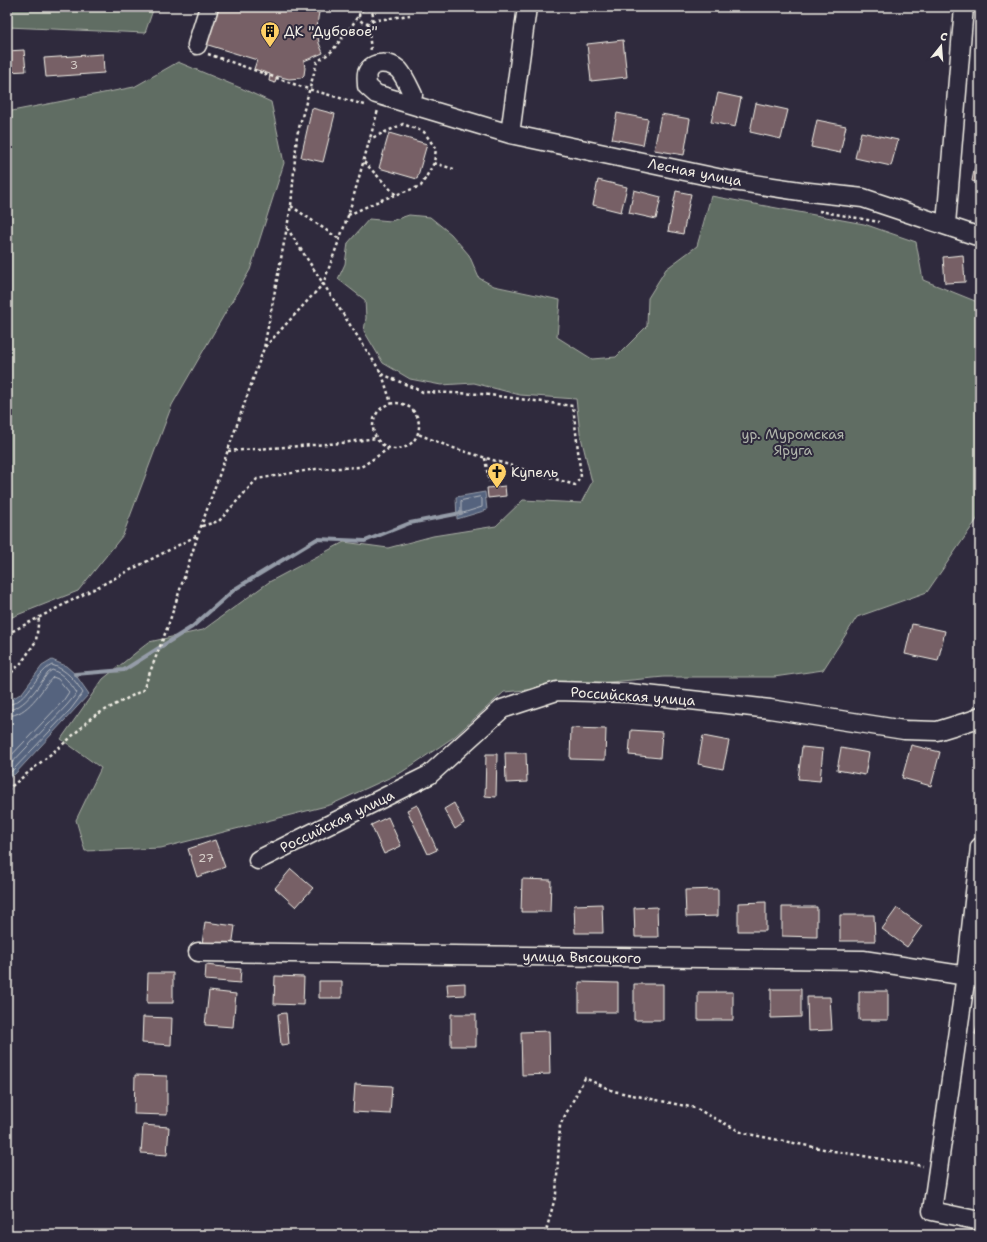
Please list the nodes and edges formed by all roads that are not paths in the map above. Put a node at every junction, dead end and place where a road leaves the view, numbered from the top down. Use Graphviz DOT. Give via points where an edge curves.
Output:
graph roads {
  1 [pos="209,7"];
  2 [pos="527,7"];
  3 [pos="964,7"];
  4 [pos="197,44"];
  5 [pos="410,104"];
  6 [pos="510,134"];
  7 [pos="946,224"];
  8 [pos="980,236"];
  9 [pos="980,716"];
  10 [pos="980,847"];
  11 [pos="258,860"];
  12 [pos="198,952"];
  13 [pos="973,976"];
  14 [pos="980,1221"];
  1 -- 4 [label="street"];
  2 -- 6 [label="street"];
  3 -- 7 [label="street"];
  5 -- 6 [label="street, Лесная улица"];
  6 -- 7 [label="street, Лесная улица" via="727,180 863,198"];
  7 -- 8 [label="street, Лесная улица"];
  9 -- 11 [label="street, Российская улица" via="937,731 904,730 637,694 557,691 502,709 429,775"];
  10 -- 13 [label="street"];
  12 -- 13 [label="street, улица Высоцкого" via="863,960"];
  13 -- 14 [label="street" via="932,1211"];
}
